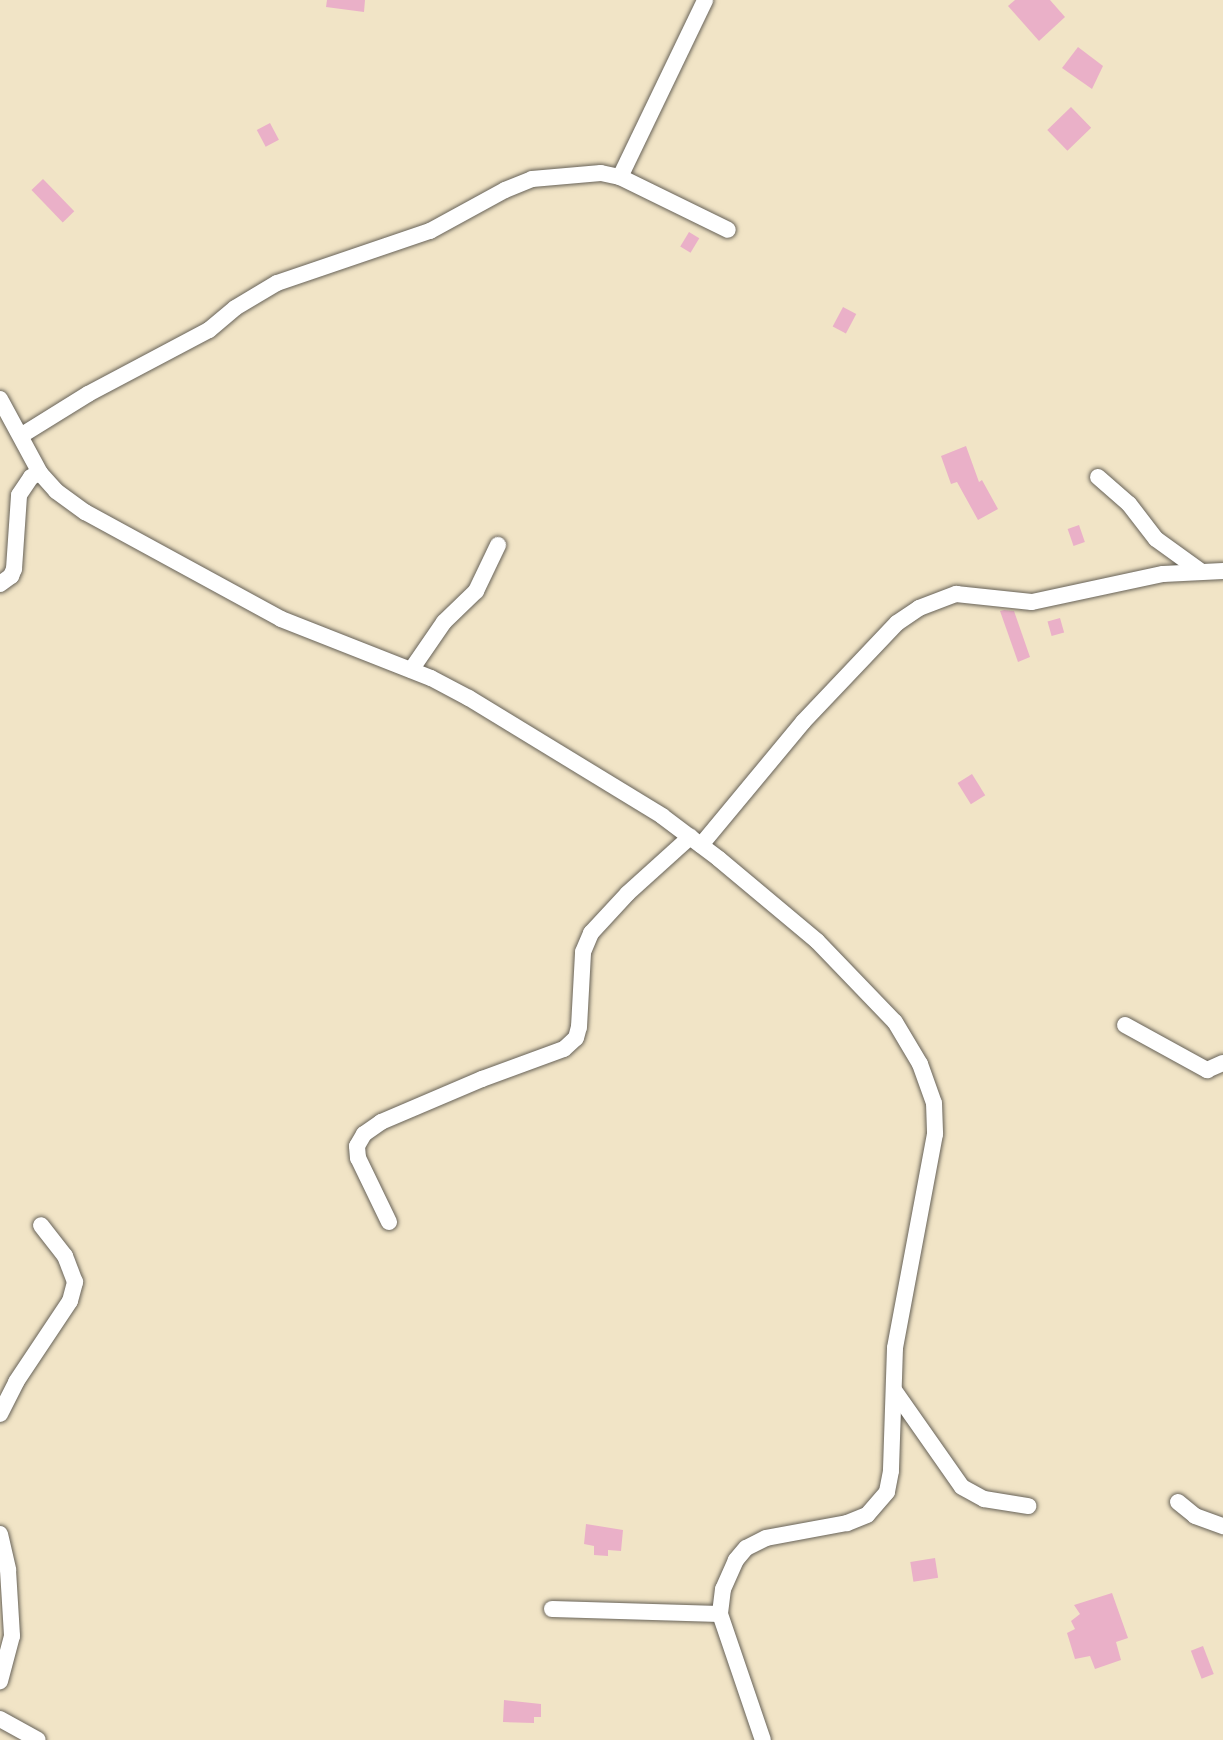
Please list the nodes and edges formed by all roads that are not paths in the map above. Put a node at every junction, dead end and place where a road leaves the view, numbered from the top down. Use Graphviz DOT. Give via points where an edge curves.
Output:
graph roads {
  1 [pos="705,0"];
  2 [pos="620,177"];
  3 [pos="728,230"];
  4 [pos="0,399"];
  5 [pos="22,435"];
  6 [pos="40,472"];
  7 [pos="1098,477"];
  8 [pos="498,545"];
  9 [pos="1199,570"];
  10 [pos="1223,571"];
  11 [pos="0,584"];
  12 [pos="411,670"];
  13 [pos="696,841"];
  14 [pos="1125,1026"];
  15 [pos="1223,1063"];
  16 [pos="389,1222"];
  17 [pos="41,1225"];
  18 [pos="894,1390"];
  19 [pos="0,1414"];
  20 [pos="1178,1502"];
  21 [pos="1028,1506"];
  22 [pos="1223,1526"];
  23 [pos="0,1534"];
  24 [pos="552,1609"];
  25 [pos="720,1614"];
  26 [pos="0,1681"];
  27 [pos="0,1719"];
  28 [pos="38,1740"];
  29 [pos="763,1740"];
  1 -- 2 [label="street"];
  2 -- 3 [label="street"];
  2 -- 5 [label="street" via="601,173 532,179 430,231 277,283 199,336 88,394"];
  4 -- 5 [label="street"];
  5 -- 6 [label="street"];
  6 -- 11 [label="street" via="19,495 14,569"];
  6 -- 12 [label="street" via="56,491 85,512 281,619"];
  7 -- 9 [label="street" via="1129,504 1156,539"];
  8 -- 12 [label="street" via="476,591 444,622"];
  9 -- 10 [label="street"];
  9 -- 13 [label="street" via="1032,602 956,594 919,608 897,623"];
  12 -- 13 [label="street" via="469,698"];
  13 -- 16 [label="street" via="628,893 591,933 583,952 579,1027 576,1038 564,1049 469,1084 381,1122 364,1134 357,1146 358,1158"];
  13 -- 18 [label="street" via="865,987 920,1064 934,1103 935,1135 895,1348"];
  14 -- 15 [label="street" via="1207,1070"];
  17 -- 19 [label="street" via="65,1256 75,1282 70,1301"];
  18 -- 21 [label="street" via="962,1487 984,1499"];
  18 -- 25 [label="street" via="891,1471 887,1492 877,1505 847,1523 766,1538 746,1548 723,1589"];
  20 -- 22 [label="street" via="1195,1516"];
  23 -- 26 [label="street" via="8,1570 12,1636"];
  24 -- 25 [label="street"];
  25 -- 29 [label="street"];
  27 -- 28 [label="street"];
}
